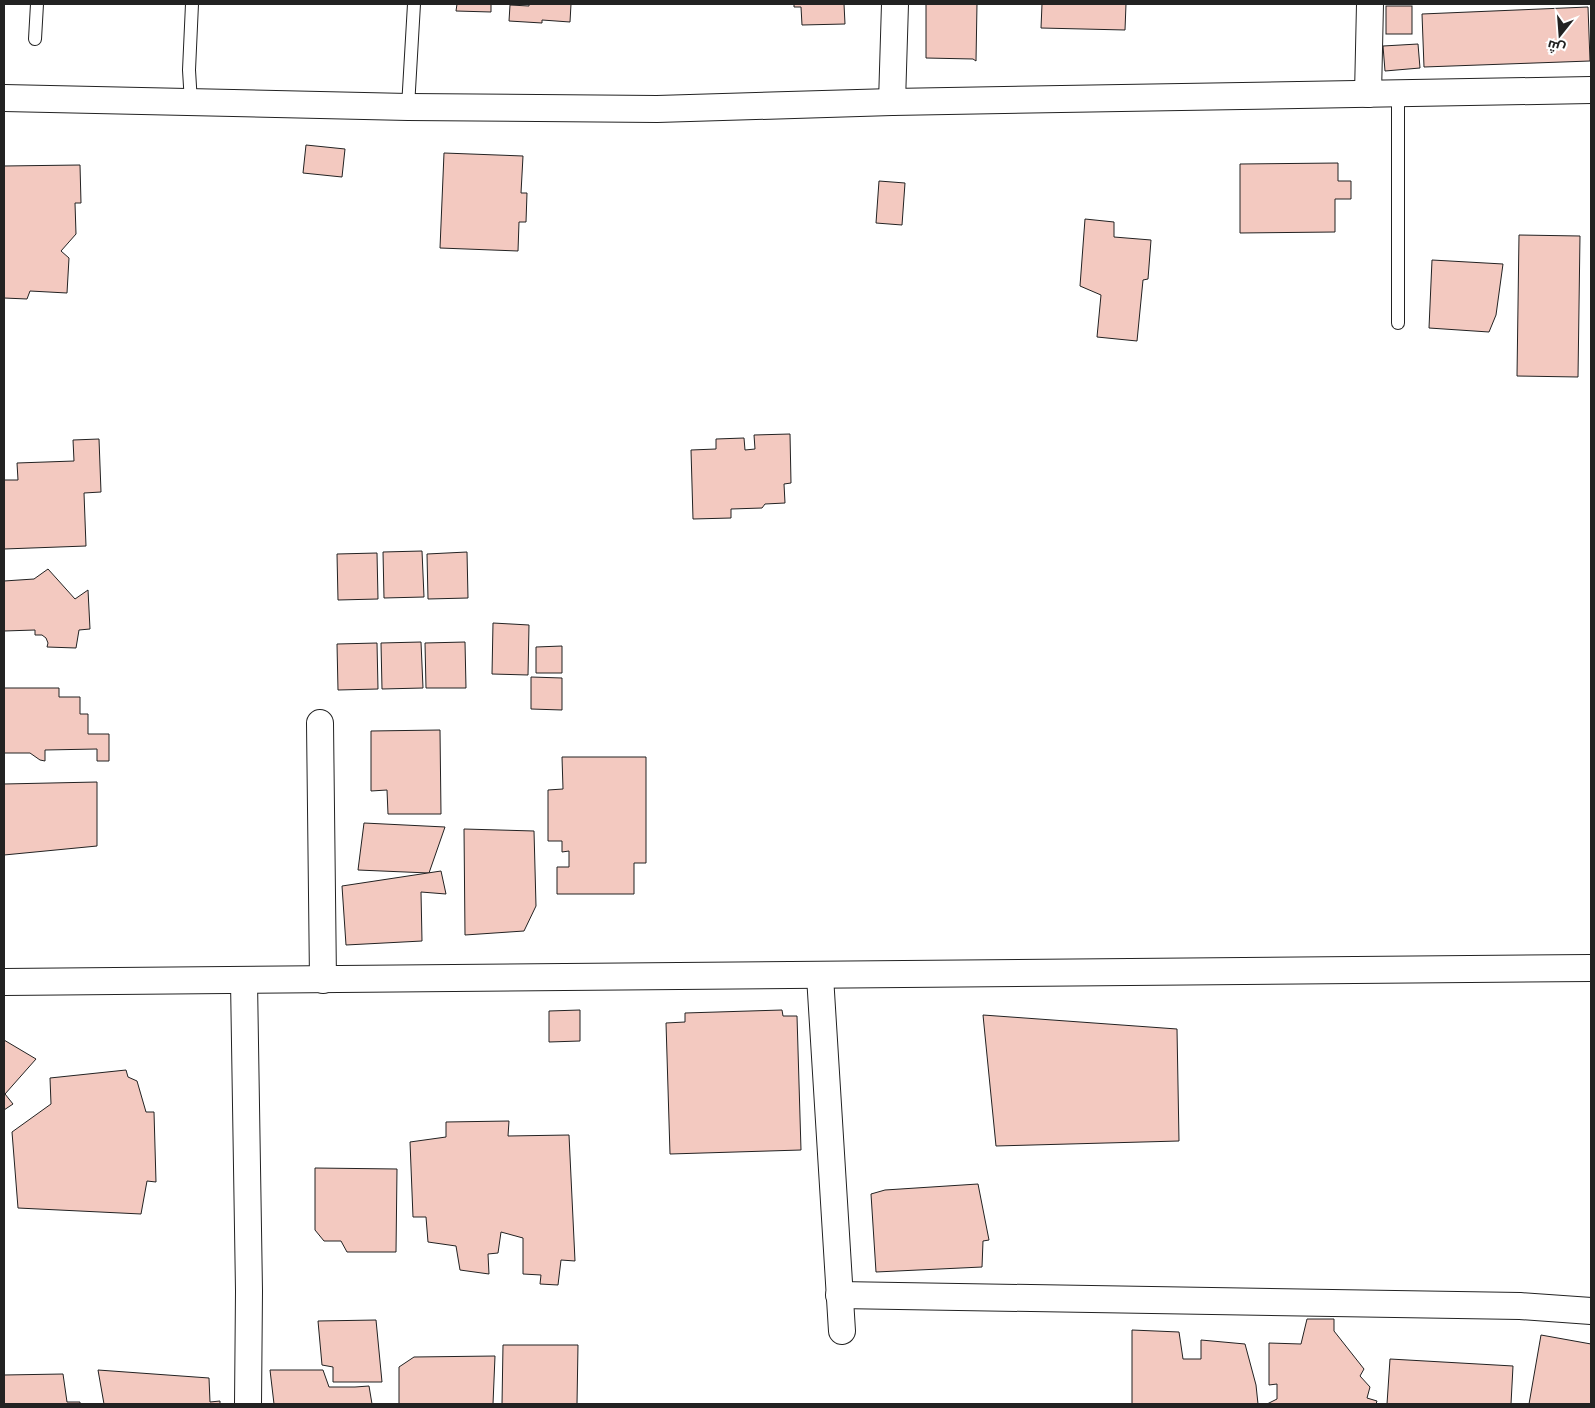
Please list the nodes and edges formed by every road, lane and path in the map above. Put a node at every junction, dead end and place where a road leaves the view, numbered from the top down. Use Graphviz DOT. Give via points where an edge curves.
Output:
graph roads {
  1 [pos="37,4"];
  2 [pos="192,4"];
  3 [pos="414,4"];
  4 [pos="895,4"];
  5 [pos="1370,4"];
  6 [pos="35,39"];
  7 [pos="1591,90"];
  8 [pos="1398,93"];
  9 [pos="1368,94"];
  10 [pos="4,98"];
  11 [pos="892,102"];
  12 [pos="191,103"];
  13 [pos="408,107"];
  14 [pos="1398,323"];
  15 [pos="320,723"];
  16 [pos="1591,968"];
  17 [pos="820,976"];
  18 [pos="323,980"];
  19 [pos="244,981"];
  20 [pos="4,982"];
  21 [pos="839,1295"];
  22 [pos="1591,1311"];
  23 [pos="842,1331"];
  24 [pos="248,1404"];
  1 -- 6 [label="lane"];
  2 -- 12 [label="lane"];
  3 -- 13 [label="lane"];
  4 -- 11 [label="street"];
  5 -- 9 [label="street"];
  7 -- 8 [label="street"];
  8 -- 9 [label="street"];
  8 -- 14 [label="lane"];
  9 -- 11 [label="street"];
  10 -- 12 [label="street"];
  11 -- 13 [label="street" via="657,108"];
  12 -- 13 [label="street"];
  15 -- 18 [label="street"];
  16 -- 17 [label="street"];
  17 -- 18 [label="street"];
  17 -- 21 [label="street"];
  18 -- 19 [label="street"];
  19 -- 20 [label="street"];
  19 -- 24 [label="street"];
  21 -- 22 [label="street" via="1510,1306"];
  21 -- 23 [label="street"];
}
